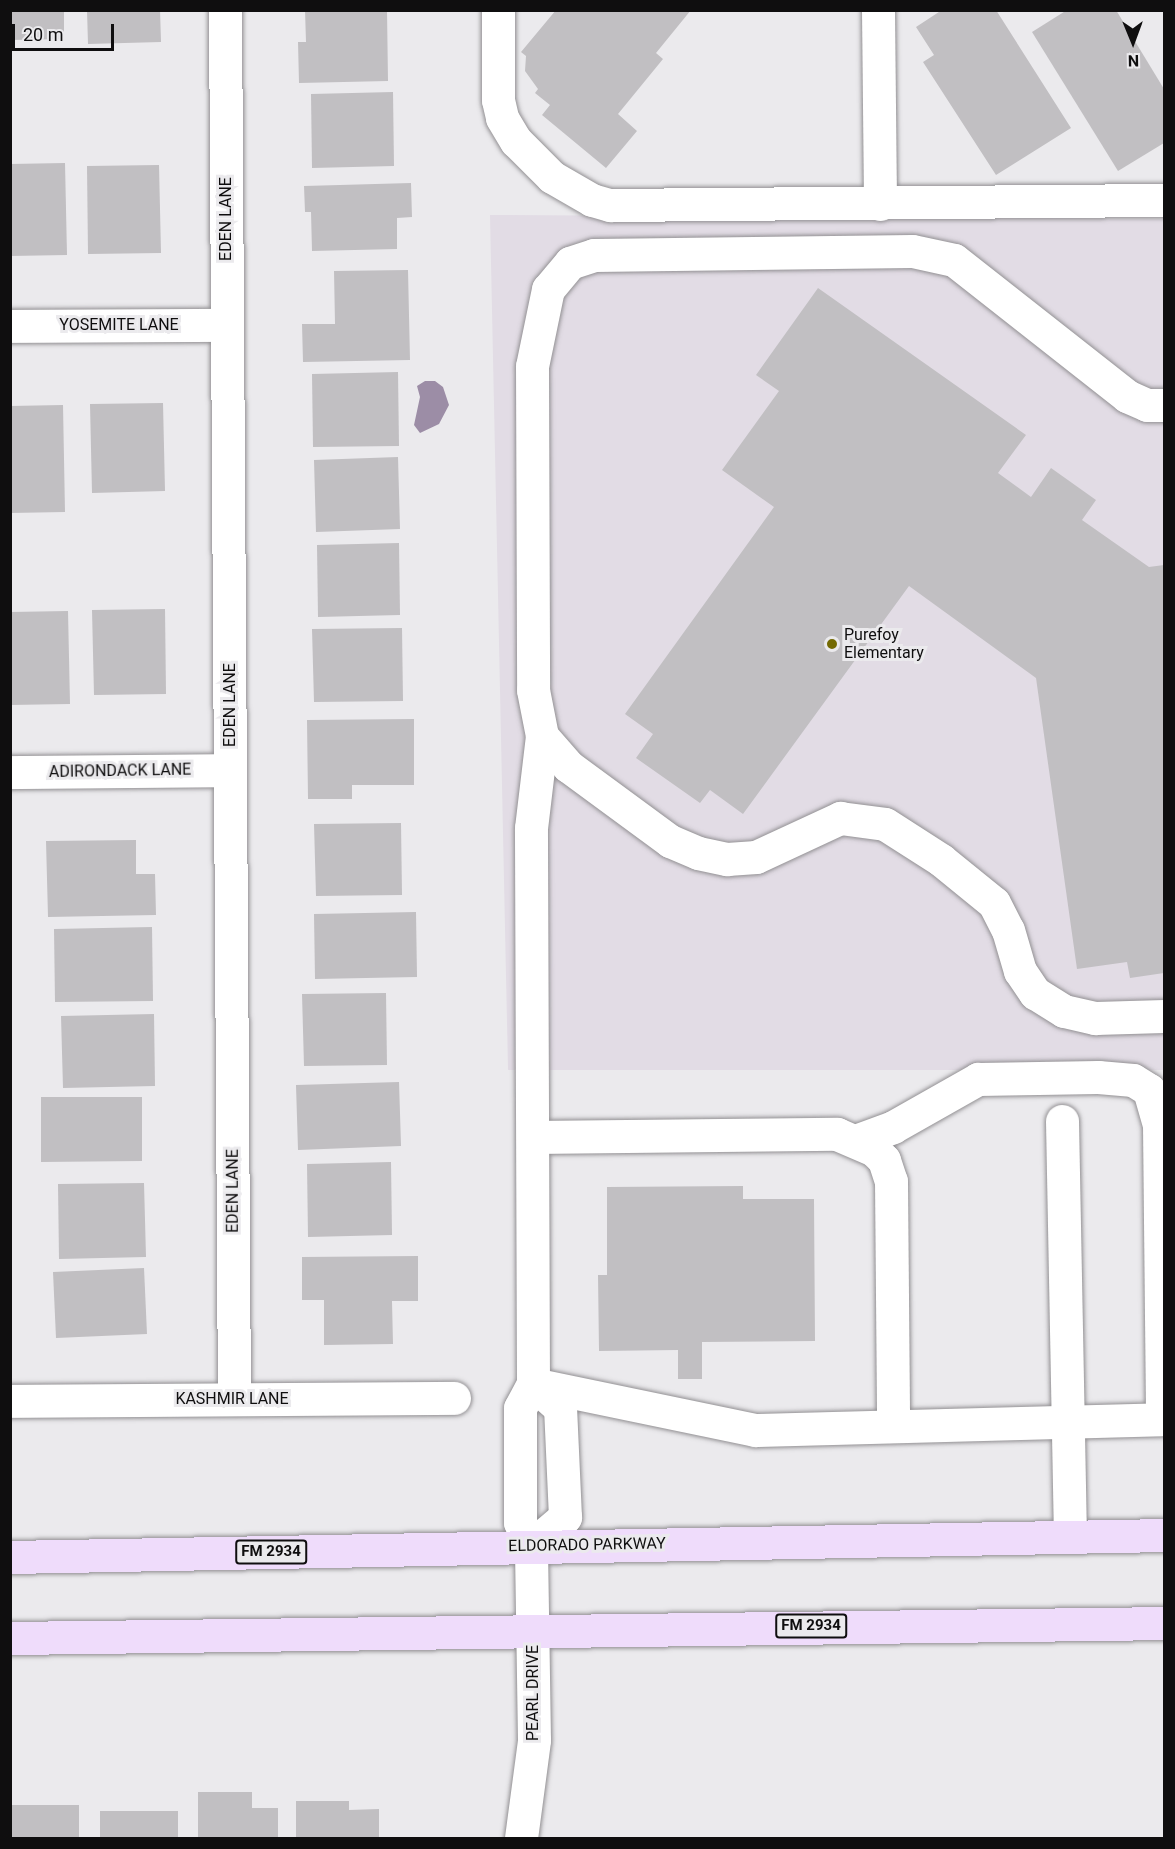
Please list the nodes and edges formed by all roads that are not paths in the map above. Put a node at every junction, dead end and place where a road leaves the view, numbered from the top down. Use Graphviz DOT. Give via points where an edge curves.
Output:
graph roads {
  1 [pos="225,10"];
  2 [pos="498,10"];
  3 [pos="878,10"];
  4 [pos="1164,200"];
  5 [pos="880,204"];
  6 [pos="227,325"];
  7 [pos="10,326"];
  8 [pos="1164,405"];
  9 [pos="542,736"];
  10 [pos="230,770"];
  11 [pos="10,772"];
  12 [pos="1164,1016"];
  13 [pos="1062,1121"];
  14 [pos="533,1137"];
  15 [pos="858,1140"];
  16 [pos="533,1384"];
  17 [pos="454,1398"];
  18 [pos="234,1399"];
  19 [pos="10,1401"];
  20 [pos="1163,1419"];
  21 [pos="1067,1421"];
  22 [pos="893,1426"];
  23 [pos="1164,1535"];
  24 [pos="1070,1537"];
  25 [pos="531,1546"];
  26 [pos="10,1557"];
  27 [pos="1164,1623"];
  28 [pos="533,1628"];
  29 [pos="10,1638"];
  30 [pos="521,1839"];
  1 -- 6 [label="street, EDEN LANE"];
  2 -- 5 [label="street" via="498,100 502,118 516,141 544,169 592,200 610,205"];
  3 -- 5 [label="street"];
  4 -- 5 [label="street"];
  6 -- 7 [label="street, YOSEMITE LANE"];
  6 -- 10 [label="street, EDEN LANE"];
  8 -- 9 [label="street" via="1147,405 1128,396 954,260 933,254 622,252 570,263 548,289 532,366 533,690"];
  9 -- 12 [label="street" via="568,766 670,841 698,853 727,859 756,857 840,818 885,824 941,860 994,903 1008,930 1020,971 1035,993 1064,1011 1095,1018"];
  9 -- 14 [label="street" via="531,828"];
  10 -- 11 [label="street, ADIRONDACK LANE"];
  10 -- 18 [label="street, EDEN LANE"];
  13 -- 21 [label="street"];
  14 -- 15 [label="street" via="837,1134"];
  14 -- 16 [label="street"];
  15 -- 20 [label="street" via="893,1128 978,1079 1098,1077 1133,1080 1149,1090 1159,1125"];
  15 -- 22 [label="street" via="884,1160 891,1180"];
  16 -- 22 [label="street" via="755,1430"];
  16 -- 25 [label="street" via="520,1408 520,1522"];
  16 -- 25 [label="street" via="560,1408 564,1516"];
  17 -- 18 [label="street, KASHMIR LANE"];
  18 -- 19 [label="street, KASHMIR LANE"];
  20 -- 21 [label="street"];
  21 -- 22 [label="street"];
  21 -- 24 [label="street"];
  23 -- 24 [label="main road, ELDORADO PARKWAY / FM 2934"];
  24 -- 25 [label="main road, ELDORADO PARKWAY / FM 2934"];
  25 -- 26 [label="main road, ELDORADO PARKWAY / FM 2934"];
  25 -- 28 [label="street, PEARL DRIVE"];
  27 -- 28 [label="main road, FM 2934"];
  28 -- 29 [label="main road, FM 2934"];
  28 -- 30 [label="street, PEARL DRIVE" via="534,1740"];
}
